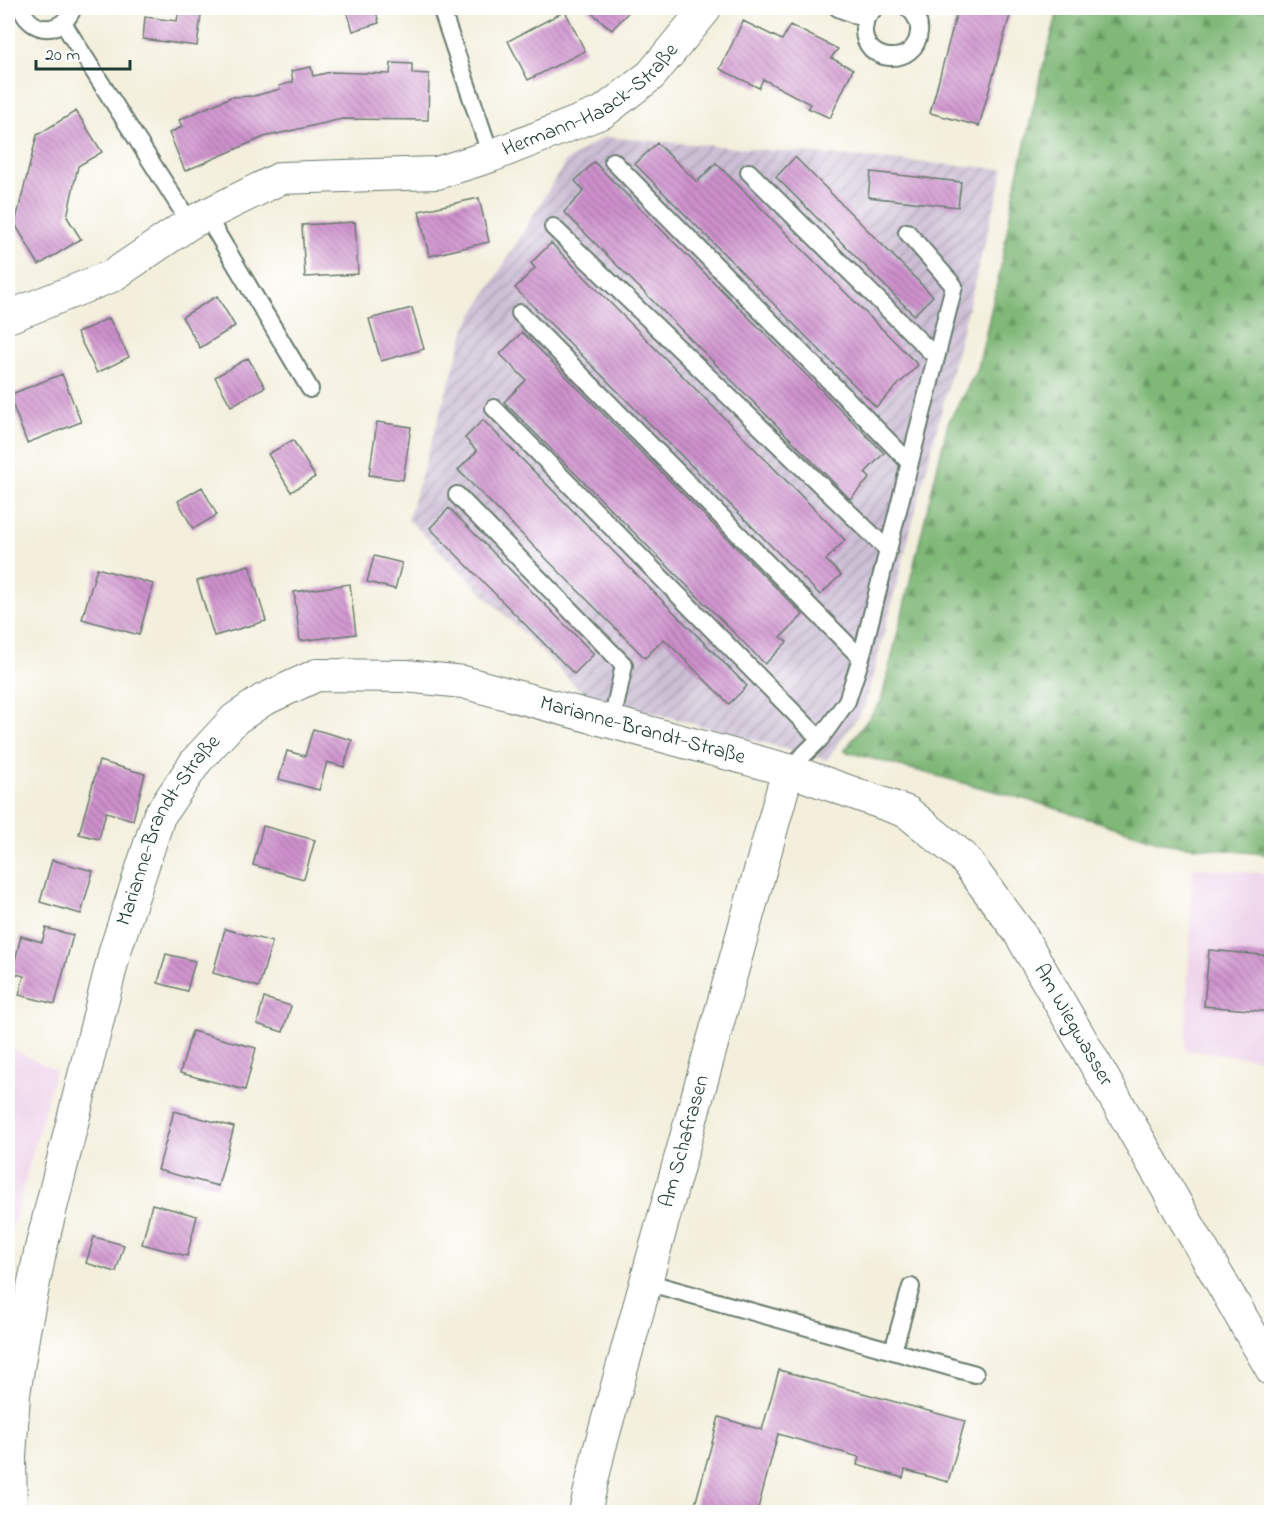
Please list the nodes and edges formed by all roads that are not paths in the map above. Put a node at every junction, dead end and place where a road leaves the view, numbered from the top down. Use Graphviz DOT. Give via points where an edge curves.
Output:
graph roads {
  1 [pos="21,8"];
  2 [pos="73,8"];
  3 [pos="441,8"];
  4 [pos="705,8"];
  5 [pos="838,8"];
  6 [pos="908,8"];
  7 [pos="870,13"];
  8 [pos="63,23"];
  9 [pos="491,156"];
  10 [pos="613,161"];
  11 [pos="749,172"];
  12 [pos="198,219"];
  13 [pos="553,227"];
  14 [pos="907,232"];
  15 [pos="520,313"];
  16 [pos="8,316"];
  17 [pos="936,357"];
  18 [pos="310,389"];
  19 [pos="494,408"];
  20 [pos="910,463"];
  21 [pos="457,495"];
  22 [pos="888,550"];
  23 [pos="861,658"];
  24 [pos="612,722"];
  25 [pos="820,739"];
  26 [pos="788,770"];
  27 [pos="646,1282"];
  28 [pos="911,1287"];
  29 [pos="894,1351"];
  30 [pos="1272,1370"];
  31 [pos="975,1374"];
  32 [pos="11,1512"];
  33 [pos="585,1512"];
  1 -- 8 [label="lane" via="38,27"];
  2 -- 8 [label="lane"];
  3 -- 9 [label="lane, Hermann-Haack-Straße"];
  4 -- 9 [label="street, Hermann-Haack-Straße" via="651,75 603,112"];
  5 -- 7 [label="lane"];
  6 -- 7 [label="lane" via="916,16 919,34 911,50 895,57 878,54 866,40 864,32"];
  8 -- 12 [label="lane"];
  9 -- 12 [label="street, Hermann-Haack-Straße" via="437,173 281,178"];
  10 -- 20 [label="lane"];
  11 -- 17 [label="lane"];
  12 -- 16 [label="street, Hermann-Haack-Straße" via="112,276"];
  12 -- 18 [label="lane"];
  13 -- 22 [label="lane"];
  14 -- 17 [label="lane" via="954,286"];
  15 -- 23 [label="lane"];
  17 -- 20 [label="lane"];
  19 -- 25 [label="lane"];
  20 -- 22 [label="lane"];
  21 -- 24 [label="lane" via="624,665"];
  22 -- 23 [label="lane"];
  23 -- 25 [label="lane" via="847,701"];
  24 -- 26 [label="street, Marianne-Brandt-Straße"];
  24 -- 32 [label="street, Marianne-Brandt-Straße" via="463,682 406,676 317,675 263,700 235,719 197,760 159,816 115,951 44,1236 14,1394"];
  25 -- 26 [label="lane"];
  26 -- 27 [label="street, Am Schafrasen"];
  26 -- 30 [label="street, Am Wiegwasser" via="907,812 963,857 1019,932"];
  27 -- 29 [label="lane"];
  27 -- 33 [label="street, Am Schafrasen"];
  28 -- 29 [label="lane"];
  29 -- 31 [label="lane"];
}
